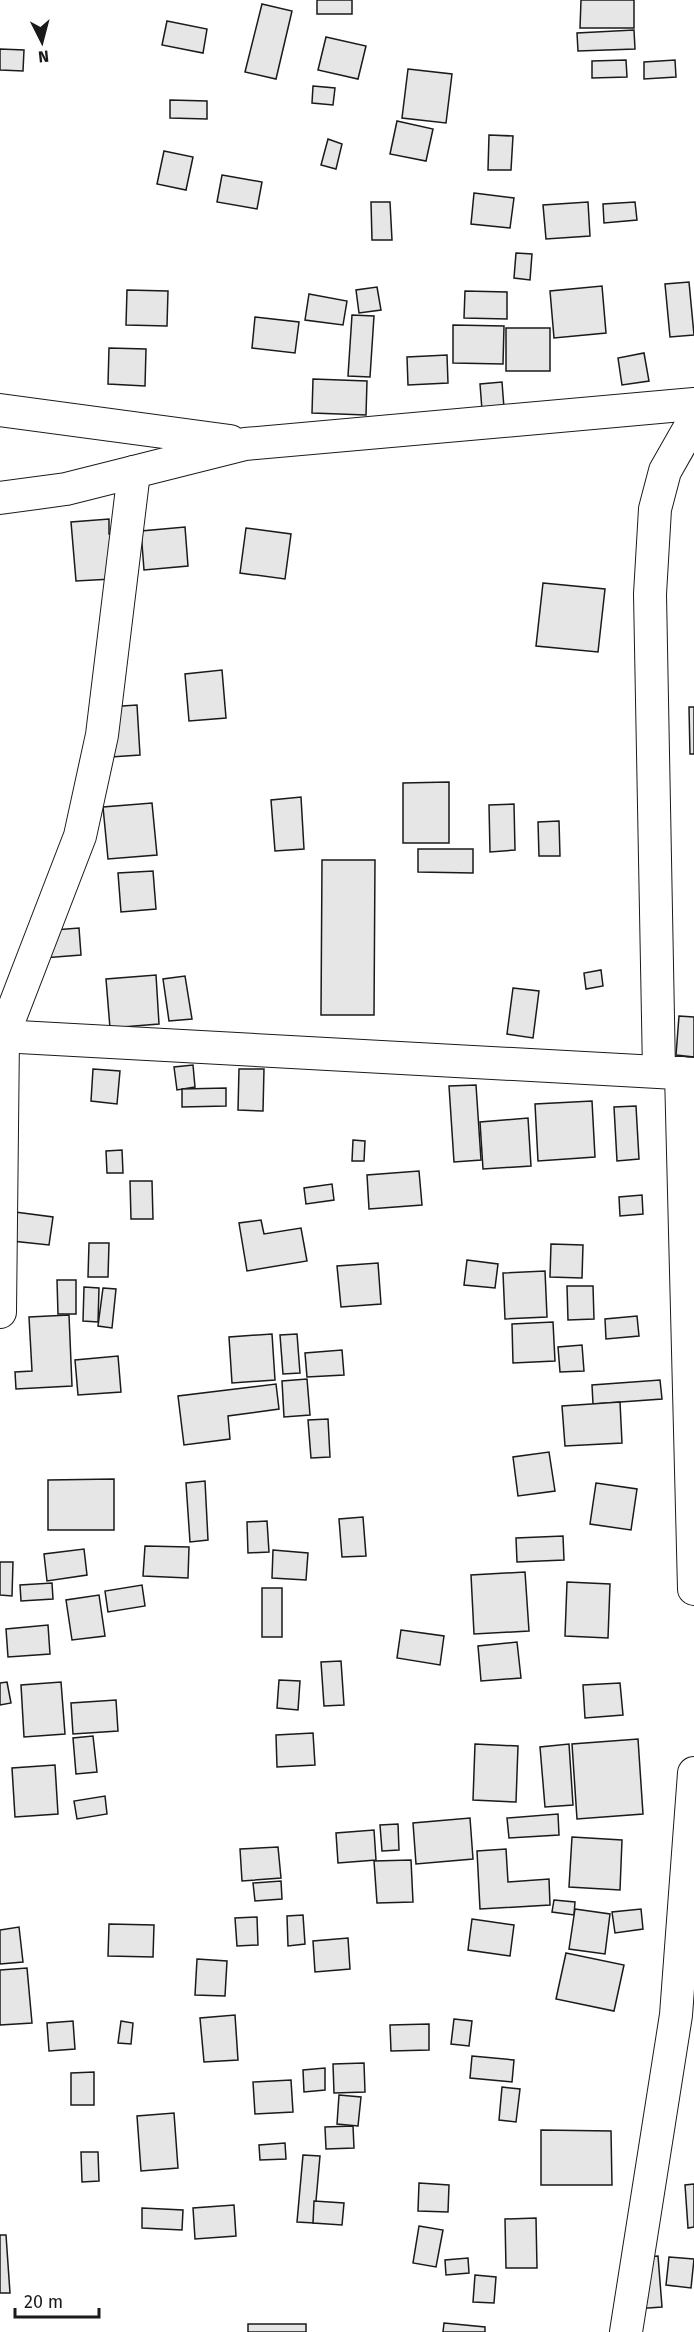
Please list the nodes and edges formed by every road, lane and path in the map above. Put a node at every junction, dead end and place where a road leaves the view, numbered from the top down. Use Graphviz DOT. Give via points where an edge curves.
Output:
graph roads {
  1 [pos="694,404"];
  2 [pos="0,410"];
  3 [pos="694,420"];
  4 [pos="245,444"];
  5 [pos="134,472"];
  6 [pos="0,498"];
  7 [pos="2,1036"];
  8 [pos="678,1073"];
  9 [pos="0,1312"];
  10 [pos="694,1589"];
  11 [pos="694,1773"];
  12 [pos="626,2332"];
  1 -- 4 [label="street"];
  2 -- 4 [label="street"];
  3 -- 8 [label="street" via="665,471 655,509 650,594"];
  4 -- 5 [label="street"];
  5 -- 6 [label="street" via="66,489"];
  5 -- 7 [label="street" via="102,735 80,836"];
  7 -- 8 [label="street"];
  7 -- 9 [label="street"];
  8 -- 10 [label="street"];
  11 -- 12 [label="street" via="676,2015"];
}
